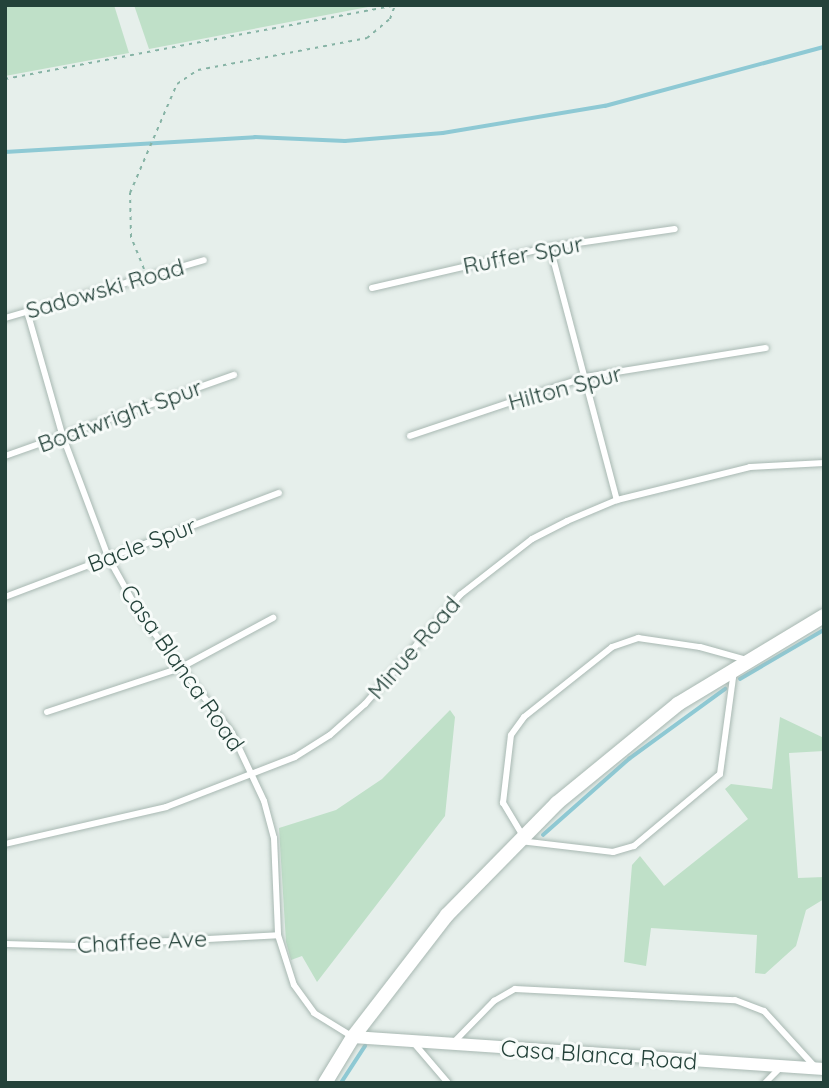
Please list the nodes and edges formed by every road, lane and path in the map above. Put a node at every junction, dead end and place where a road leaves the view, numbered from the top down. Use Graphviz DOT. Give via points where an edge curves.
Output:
graph roads {
  1 [pos="395,5"];
  2 [pos="5,79"];
  3 [pos="675,229"];
  4 [pos="550,247"];
  5 [pos="204,260"];
  6 [pos="147,276"];
  7 [pos="372,288"];
  8 [pos="27,311"];
  9 [pos="5,318"];
  10 [pos="766,348"];
  11 [pos="234,375"];
  12 [pos="585,377"];
  13 [pos="410,436"];
  14 [pos="63,437"];
  15 [pos="5,456"];
  16 [pos="824,463"];
  17 [pos="279,493"];
  18 [pos="617,500"];
  19 [pos="108,557"];
  20 [pos="5,597"];
  21 [pos="824,615"];
  22 [pos="273,618"];
  23 [pos="741,663"];
  24 [pos="180,668"];
  25 [pos="47,712"];
  26 [pos="252,774"];
  27 [pos="521,838"];
  28 [pos="5,844"];
  29 [pos="278,935"];
  30 [pos="5,944"];
  31 [pos="353,1037"];
  32 [pos="413,1042"];
  33 [pos="451,1045"];
  34 [pos="782,1067"];
  35 [pos="821,1069"];
  36 [pos="325,1083"];
  37 [pos="448,1083"];
  38 [pos="765,1083"];
  1 -- 2 [label="path"];
  1 -- 6 [label="path" via="390,19 367,38 198,70 177,84 141,161 128,210 131,237"];
  3 -- 4 [label="lane, Ruffer Spur"];
  4 -- 7 [label="lane, Ruffer Spur"];
  4 -- 12 [label="lane"];
  5 -- 6 [label="lane, Sadowski Road"];
  6 -- 8 [label="lane, Sadowski Road"];
  8 -- 9 [label="lane, Sadowski Road"];
  8 -- 14 [label="lane, Casa Blanca Road"];
  10 -- 12 [label="lane, Hilton Spur"];
  11 -- 14 [label="lane, Boatwright Spur"];
  12 -- 13 [label="lane, Hilton Spur"];
  12 -- 18 [label="lane"];
  14 -- 15 [label="lane, Boatwright Spur"];
  14 -- 19 [label="lane, Casa Blanca Road"];
  16 -- 18 [label="lane, Minue Road" via="750,467"];
  17 -- 19 [label="lane, Bacle Spur"];
  18 -- 26 [label="lane, Minue Road" via="532,538 460,595 365,704 330,735"];
  19 -- 20 [label="lane, Bacle Spur"];
  19 -- 24 [label="lane, Casa Blanca Road" via="141,616"];
  21 -- 23 [label="street"];
  22 -- 24 [label="lane"];
  23 -- 27 [label="street" via="605,761"];
  23 -- 27 [label="lane" via="724,766 706,788 624,852"];
  23 -- 27 [label="lane" via="700,647 626,640 524,717 510,734 503,803"];
  24 -- 25 [label="lane"];
  24 -- 26 [label="lane, Casa Blanca Road" via="232,733"];
  26 -- 28 [label="lane, Minue Road" via="112,822"];
  26 -- 29 [label="lane, Casa Blanca Road" via="274,838"];
  27 -- 31 [label="street" via="447,915"];
  29 -- 30 [label="lane, Chaffee Ave" via="78,946"];
  29 -- 31 [label="lane, Casa Blanca Road" via="294,985 314,1013"];
  31 -- 32 [label="street, Casa Blanca Road"];
  31 -- 36 [label="street"];
  32 -- 33 [label="street, Casa Blanca Road"];
  32 -- 37 [label="lane"];
  33 -- 34 [label="street, Casa Blanca Road"];
  33 -- 35 [label="lane" via="494,1001 514,989 533,987 750,1002"];
  34 -- 35 [label="street, Casa Blanca Road"];
  34 -- 38 [label="lane"];
}
